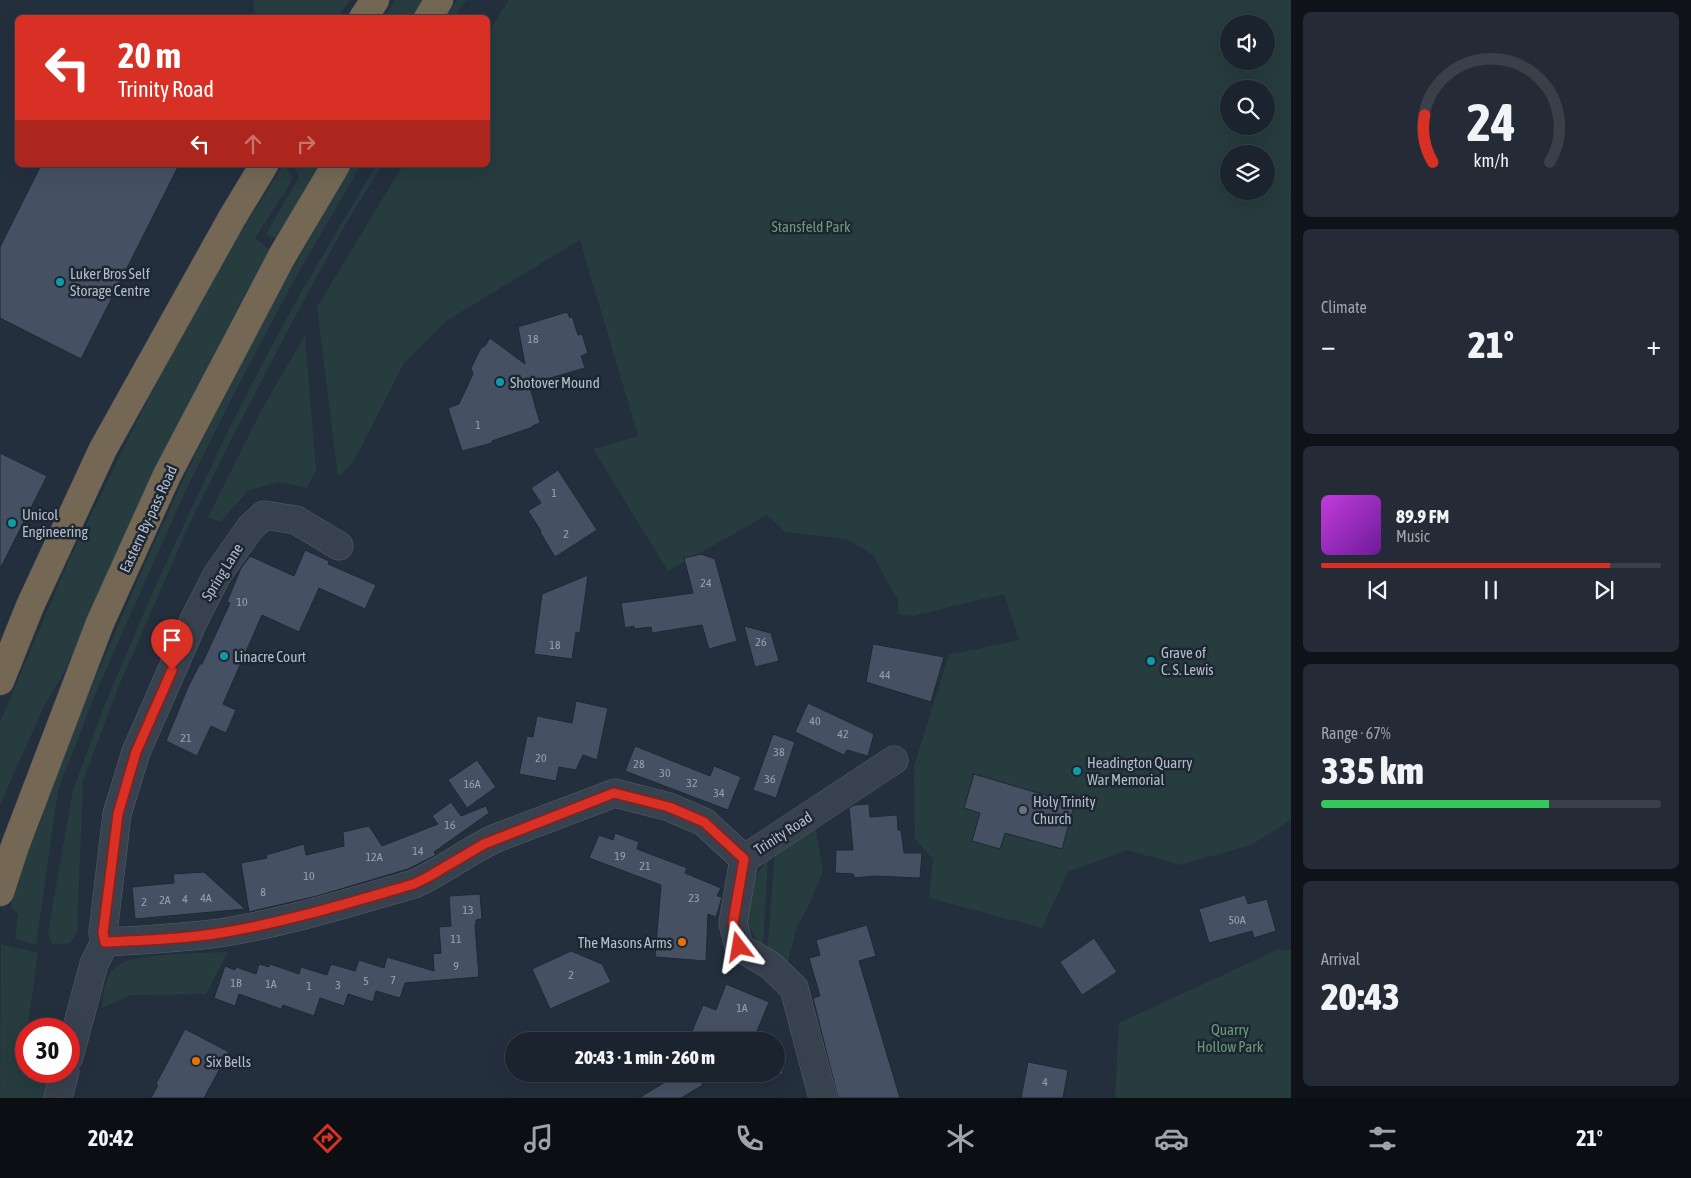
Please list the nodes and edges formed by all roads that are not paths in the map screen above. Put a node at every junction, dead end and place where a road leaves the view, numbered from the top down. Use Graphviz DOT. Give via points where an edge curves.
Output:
graph roads {
  1 [pos="376,0"];
  2 [pos="439,0"];
  3 [pos="365,15"];
  4 [pos="430,15"];
  5 [pos="263,167"];
  6 [pos="335,167"];
  7 [pos="339,546"];
  8 [pos="0,681"];
  9 [pos="894,760"];
  10 [pos="7,852"];
  11 [pos="744,859"];
  12 [pos="0,892"];
  13 [pos="105,942"];
  14 [pos="79,1018"];
  15 [pos="62,1083"];
  16 [pos="58,1098"];
  17 [pos="823,1098"];
  1 -- 3 [label="highway"];
  2 -- 4 [label="highway"];
  5 -- 8 [label="highway" via="103,449 30,606"];
  6 -- 10 [label="highway, Eastern By-pass Road" via="282,256 167,475 100,623"];
  7 -- 13 [label="street, Spring Lane" via="296,520 264,515 250,528 217,575 193,622 134,761 118,814 103,933"];
  9 -- 11 [label="street, Trinity Road"];
  10 -- 12 [label="highway, Eastern By-pass Road"];
  11 -- 13 [label="street, Trinity Road" via="704,822 669,807 614,793 484,844 414,884 302,916 225,932"];
  11 -- 17 [label="street" via="733,923 739,947 770,965 794,988"];
  13 -- 14 [label="street" via="94,964"];
  15 -- 16 [label="street"];
}
